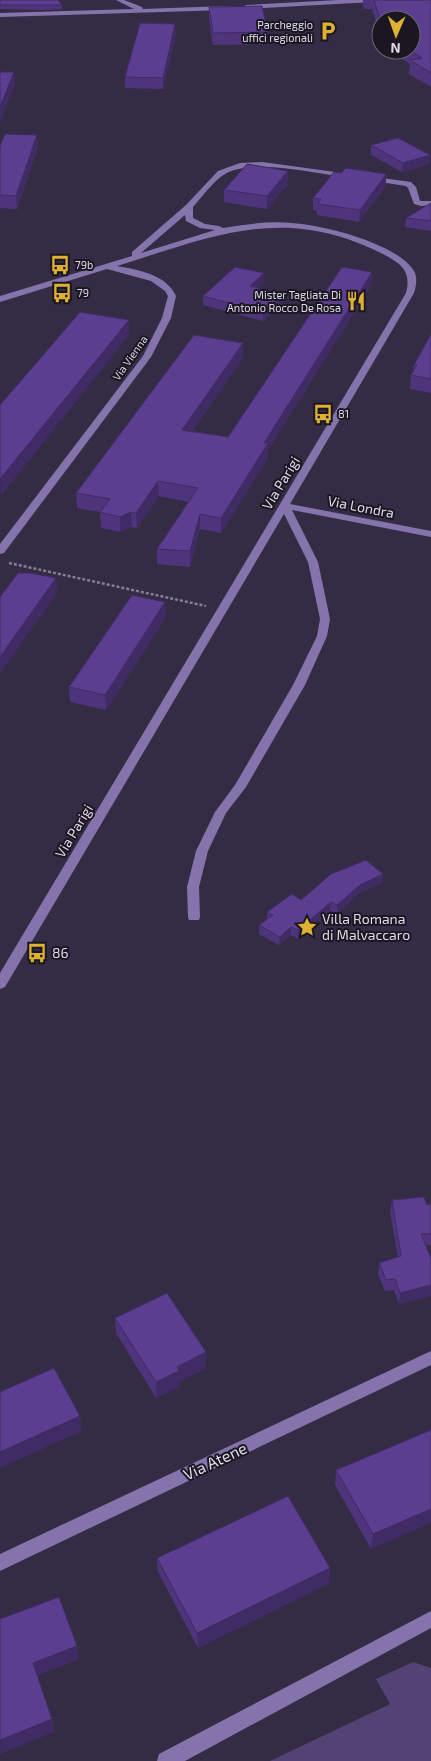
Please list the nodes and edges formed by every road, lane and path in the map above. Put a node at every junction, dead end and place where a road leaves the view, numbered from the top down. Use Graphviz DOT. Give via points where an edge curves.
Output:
graph roads {
  1 [pos="373,0"];
  2 [pos="119,1"];
  3 [pos="349,1"];
  4 [pos="233,8"];
  5 [pos="241,8"];
  6 [pos="172,10"];
  7 [pos="88,13"];
  8 [pos="0,15"];
  9 [pos="431,203"];
  10 [pos="188,207"];
  11 [pos="170,223"];
  12 [pos="189,226"];
  13 [pos="234,228"];
  14 [pos="183,242"];
  15 [pos="132,258"];
  16 [pos="104,266"];
  17 [pos="0,299"];
  18 [pos="285,506"];
  19 [pos="431,534"];
  20 [pos="0,551"];
  21 [pos="17,564"];
  22 [pos="196,605"];
  23 [pos="194,917"];
  24 [pos="0,984"];
  25 [pos="431,1358"];
  26 [pos="0,1564"];
  27 [pos="431,1619"];
  28 [pos="166,1761"];
  1 -- 3 [label="street"];
  2 -- 6 [label="street" via="134,7"];
  2 -- 7 [label="street" via="114,10"];
  3 -- 5 [label="street"];
  4 -- 6 [label="street"];
  6 -- 7 [label="street"];
  7 -- 8 [label="street"];
  9 -- 10 [label="street" via="417,202 412,187 396,182 249,164 220,173"];
  10 -- 11 [label="street"];
  10 -- 12 [label="street"];
  11 -- 14 [label="street" via="166,230 169,237"];
  11 -- 15 [label="street"];
  12 -- 13 [label="street"];
  12 -- 14 [label="street"];
  13 -- 14 [label="street, Via Parigi"];
  13 -- 18 [label="street, Via Parigi" via="302,226 344,236 394,256 410,271 413,284"];
  14 -- 15 [label="street, Via Parigi"];
  15 -- 16 [label="street, Via Parigi"];
  16 -- 17 [label="street"];
  16 -- 20 [label="street, Via Vienna" via="155,279 168,287 172,296 162,331 147,357"];
  18 -- 19 [label="street, Via Londra"];
  18 -- 23 [label="street" via="313,562 325,619 322,636 300,685 240,787 220,812 202,851 193,887"];
  18 -- 24 [label="street, Via Parigi"];
  21 -- 22 [label="path"];
  25 -- 26 [label="street, Via Atene"];
  27 -- 28 [label="street"];
}
